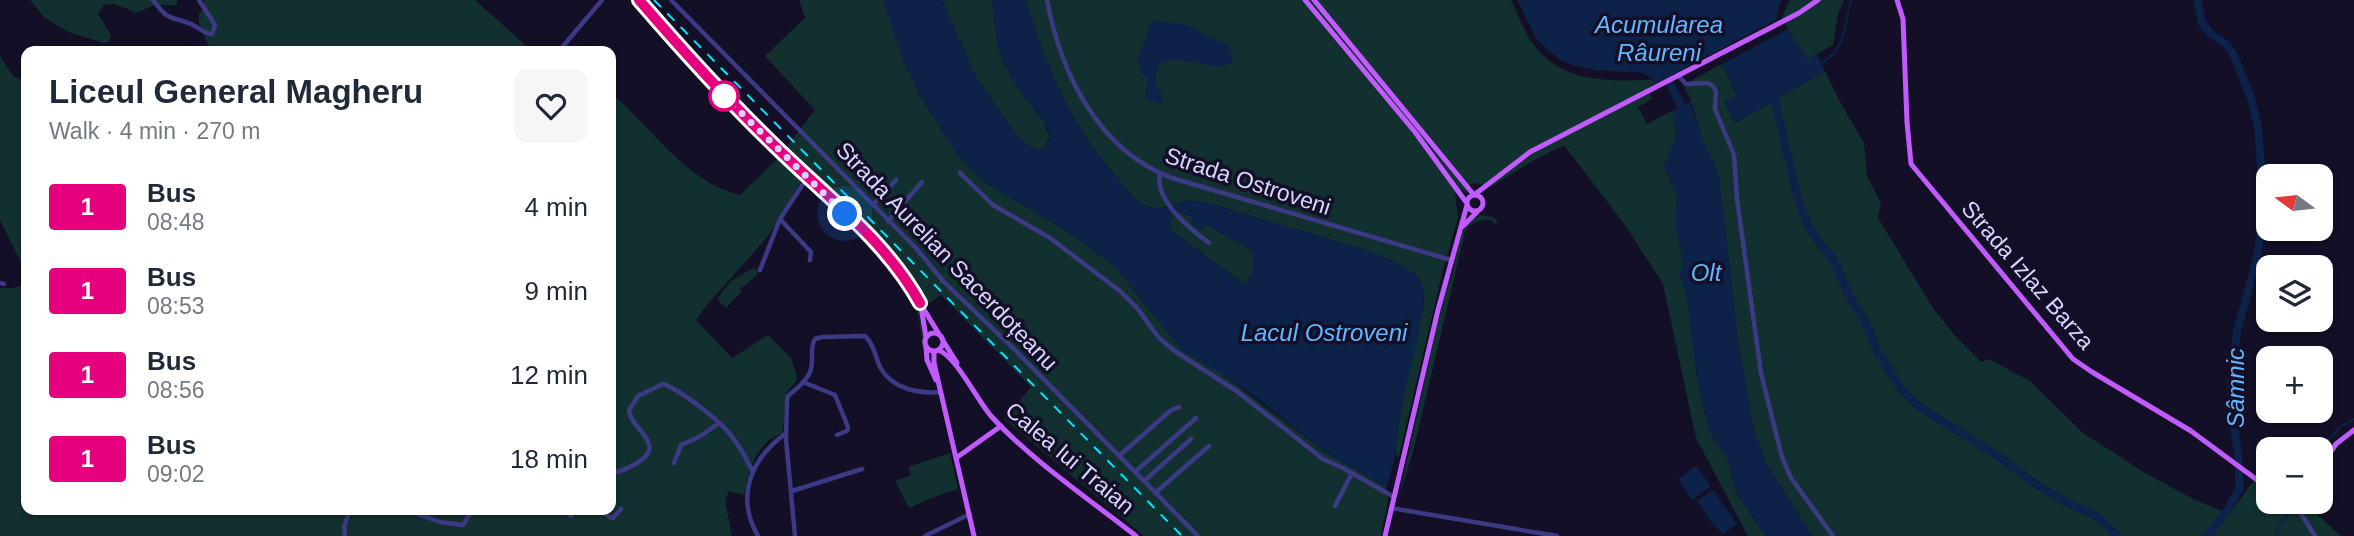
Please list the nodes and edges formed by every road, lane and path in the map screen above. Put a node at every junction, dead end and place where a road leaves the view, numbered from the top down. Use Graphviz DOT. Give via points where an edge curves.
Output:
graph roads {
  1 [pos="153,0"];
  2 [pos="199,0"];
  3 [pos="602,0"];
  4 [pos="639,0"];
  5 [pos="671,0"];
  6 [pos="1047,0"];
  7 [pos="1306,0"];
  8 [pos="1314,0"];
  9 [pos="1818,0"];
  10 [pos="1896,0"];
  11 [pos="563,46"];
  12 [pos="1678,75"];
  13 [pos="960,173"];
  14 [pos="1160,174"];
  15 [pos="807,178"];
  16 [pos="896,180"];
  17 [pos="922,182"];
  18 [pos="1491,184"];
  19 [pos="1466,187"];
  20 [pos="1484,188"];
  21 [pos="1461,193"];
  22 [pos="1474,195"];
  23 [pos="1483,200"];
  24 [pos="1466,204"];
  25 [pos="873,205"];
  26 [pos="1477,211"];
  27 [pos="1464,216"];
  28 [pos="780,219"];
  29 [pos="888,221"];
  30 [pos="1460,230"];
  31 [pos="1209,243"];
  32 [pos="810,260"];
  33 [pos="1451,260"];
  34 [pos="760,270"];
  35 [pos="920,303"];
  36 [pos="926,337"];
  37 [pos="941,337"];
  38 [pos="926,347"];
  39 [pos="936,350"];
  40 [pos="959,370"];
  41 [pos="803,382"];
  42 [pos="939,385"];
  43 [pos="940,392"];
  44 [pos="1180,407"];
  45 [pos="1196,418"];
  46 [pos="719,423"];
  47 [pos="1001,426"];
  48 [pos="2354,430"];
  49 [pos="786,433"];
  50 [pos="837,435"];
  51 [pos="1191,439"];
  52 [pos="1209,446"];
  53 [pos="2333,448"];
  54 [pos="1119,456"];
  55 [pos="956,458"];
  56 [pos="674,463"];
  57 [pos="862,469"];
  58 [pos="753,472"];
  59 [pos="1135,472"];
  60 [pos="1352,472"];
  61 [pos="616,473"];
  62 [pos="2256,480"];
  63 [pos="1144,481"];
  64 [pos="792,490"];
  65 [pos="1156,493"];
  66 [pos="1394,497"];
  67 [pos="1335,506"];
  68 [pos="1391,508"];
  69 [pos="621,509"];
  70 [pos="970,514"];
  71 [pos="2301,514"];
  72 [pos="348,515"];
  73 [pos="421,515"];
  74 [pos="469,515"];
  75 [pos="616,515"];
  76 [pos="345,536"];
  77 [pos="758,536"];
  78 [pos="795,536"];
  79 [pos="925,536"];
  80 [pos="974,536"];
  81 [pos="1136,536"];
  82 [pos="1198,536"];
  83 [pos="1385,536"];
  84 [pos="1557,536"];
  85 [pos="1833,536"];
  86 [pos="2315,536"];
  1 -- 2 [label="street" via="168,18 212,34 215,25"];
  3 -- 11 [label="street"];
  4 -- 15 [label="main road, Calea lui Traian" via="697,68"];
  5 -- 25 [label="street, Strada Aurelian Sacerdoțeanu"];
  6 -- 14 [label="street, Strada Ostroveni" via="1068,69 1097,122 1129,155"];
  7 -- 21 [label="main road"];
  8 -- 19 [label="main road"];
  9 -- 12 [label="main road"];
  10 -- 62 [label="main road, Strada Izlaz Barza" via="1903,19 1911,164 2073,359 2191,431"];
  12 -- 18 [label="main road" via="1530,152"];
  12 -- 85 [label="street" via="1688,85 1708,83 1716,92 1715,109 1734,155 1760,373 1782,457 1791,478"];
  13 -- 60 [label="street" via="993,205 1050,238 1120,290 1159,338 1191,363 1246,398 1317,454"];
  14 -- 31 [label="street" via="1159,184 1177,215"];
  14 -- 33 [label="street, Strada Ostroveni"];
  15 -- 28 [label="street"];
  15 -- 35 [label="main road, Calea lui Traian" via="896,264"];
  16 -- 25 [label="street"];
  17 -- 29 [label="street"];
  18 -- 20 [label="main road"];
  18 -- 23 [label="main road"];
  19 -- 20 [label="main road"];
  19 -- 22 [label="main road"];
  20 -- 22 [label="main road"];
  21 -- 24 [label="main road"];
  21 -- 27 [label="main road"];
  22 -- 23 [label="main road"];
  22 -- 24 [label="main road"];
  23 -- 26 [label="main road"];
  24 -- 26 [label="main road"];
  24 -- 27 [label="main road"];
  25 -- 29 [label="street, Strada Aurelian Sacerdoțeanu"];
  26 -- 30 [label="main road"];
  27 -- 30 [label="main road"];
  28 -- 32 [label="street" via="809,249"];
  28 -- 34 [label="street"];
  29 -- 54 [label="street, Strada Aurelian Sacerdoțeanu"];
  30 -- 33 [label="main road"];
  33 -- 66 [label="main road"];
  35 -- 36 [label="main road, Calea lui Traian"];
  35 -- 37 [label="main road, Calea lui Traian"];
  36 -- 37 [label="main road" via="933,333"];
  36 -- 38 [label="main road"];
  37 -- 39 [label="main road" via="942,345"];
  37 -- 40 [label="main road, Calea lui Traian"];
  38 -- 39 [label="main road"];
  38 -- 42 [label="main road"];
  39 -- 40 [label="main road, Calea lui Traian" via="946,354"];
  39 -- 42 [label="main road" via="933,359"];
  40 -- 47 [label="main road, Calea lui Traian"];
  41 -- 43 [label="street" via="812,368 815,340 865,336 882,369 896,383 915,392"];
  41 -- 49 [label="street" via="788,396"];
  41 -- 50 [label="street" via="835,395 848,427"];
  42 -- 43 [label="main road"];
  43 -- 55 [label="main road"];
  44 -- 54 [label="street"];
  45 -- 59 [label="street"];
  46 -- 56 [label="street" via="681,445"];
  46 -- 58 [label="street"];
  46 -- 61 [label="street" via="672,388 663,384 652,388 638,396 629,410 650,449 640,462"];
  47 -- 55 [label="main road"];
  47 -- 81 [label="main road, Calea lui Traian"];
  48 -- 53 [label="main road"];
  49 -- 58 [label="street" via="769,446"];
  49 -- 64 [label="street"];
  51 -- 63 [label="street"];
  52 -- 65 [label="street"];
  54 -- 59 [label="street, Strada Aurelian Sacerdoțeanu"];
  55 -- 70 [label="main road"];
  57 -- 64 [label="street"];
  58 -- 77 [label="street" via="747,499"];
  59 -- 63 [label="street, Strada Aurelian Sacerdoțeanu"];
  60 -- 66 [label="street"];
  60 -- 67 [label="street"];
  63 -- 65 [label="street, Strada Aurelian Sacerdoțeanu"];
  64 -- 78 [label="street"];
  65 -- 82 [label="street, Strada Aurelian Sacerdoțeanu"];
  66 -- 68 [label="main road"];
  68 -- 83 [label="main road"];
  68 -- 84 [label="street"];
  69 -- 75 [label="street"];
  70 -- 79 [label="street"];
  70 -- 80 [label="main road"];
  71 -- 86 [label="street"];
  72 -- 76 [label="street"];
  73 -- 74 [label="street" via="454,526 463,525"];
}
